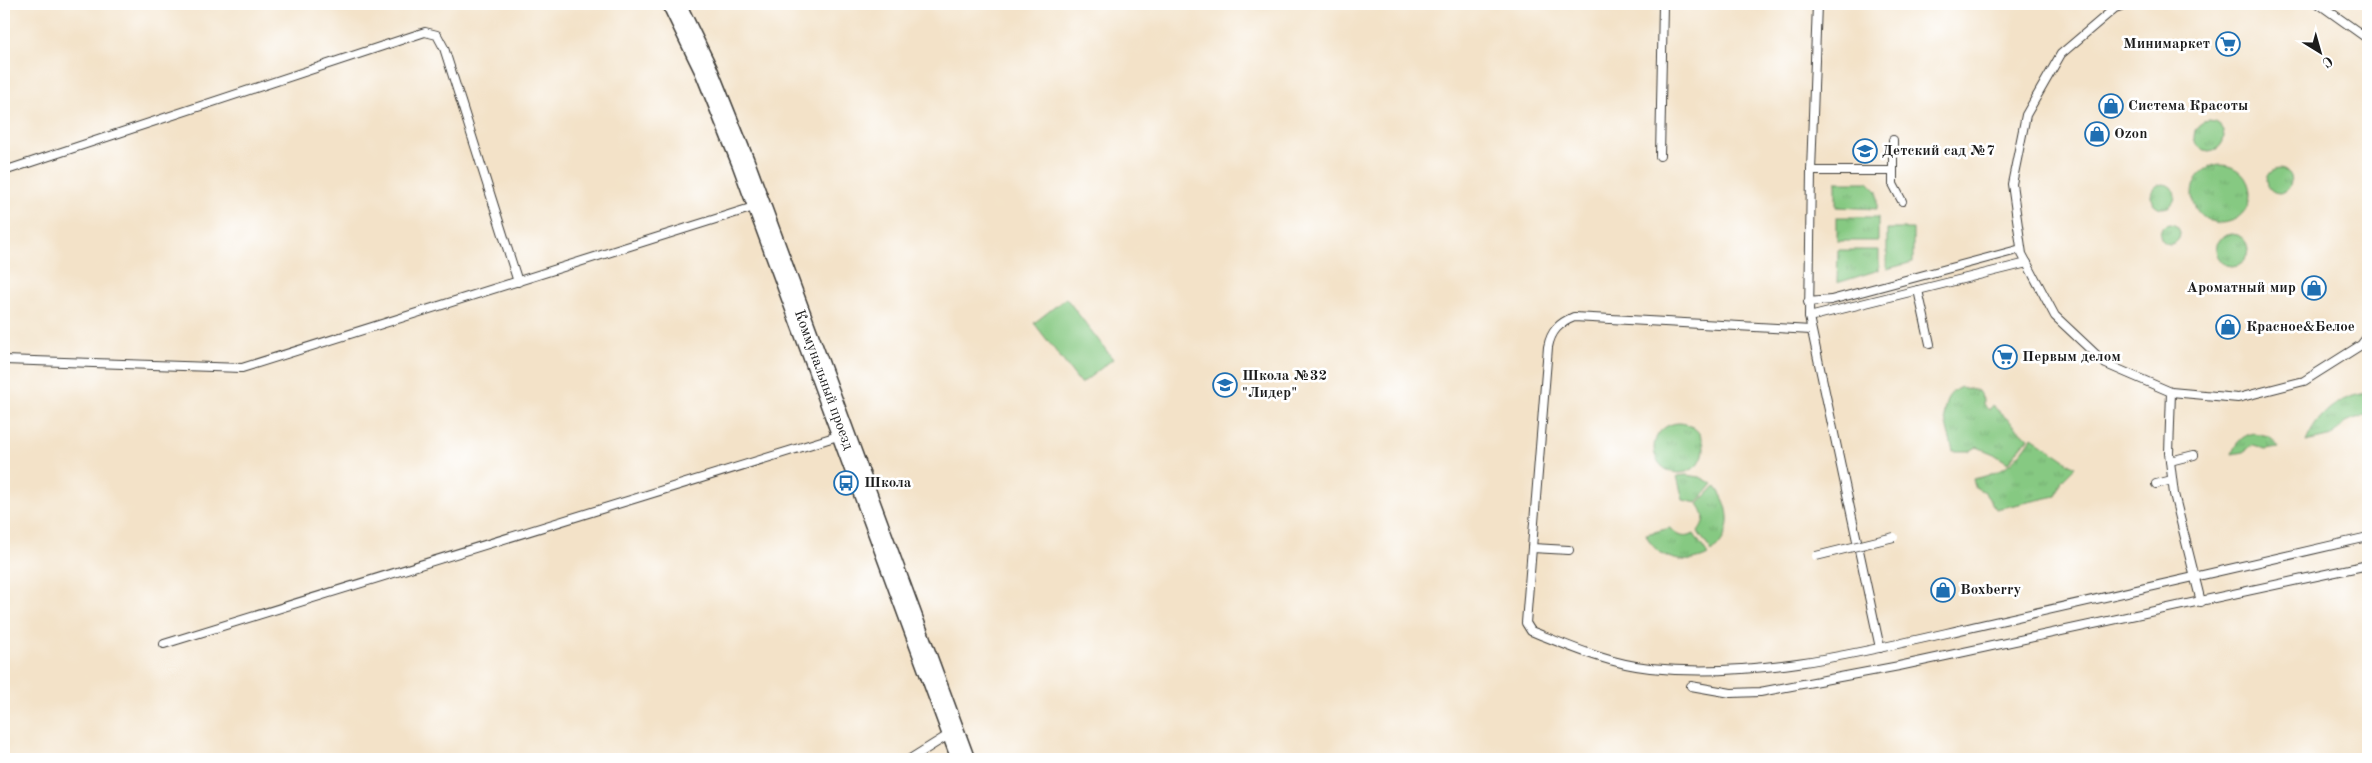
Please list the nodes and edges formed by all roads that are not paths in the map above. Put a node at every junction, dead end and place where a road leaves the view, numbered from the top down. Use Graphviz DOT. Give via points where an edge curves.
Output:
graph roads {
  1 [pos="674,4"];
  2 [pos="1663,4"];
  3 [pos="1817,4"];
  4 [pos="2128,4"];
  5 [pos="2319,4"];
  6 [pos="2368,39"];
  7 [pos="1893,140"];
  8 [pos="1660,156"];
  9 [pos="1811,171"];
  10 [pos="1893,171"];
  11 [pos="4,172"];
  12 [pos="1902,201"];
  13 [pos="760,205"];
  14 [pos="2021,248"];
  15 [pos="2027,263"];
  16 [pos="518,282"];
  17 [pos="1918,290"];
  18 [pos="1808,302"];
  19 [pos="1809,318"];
  20 [pos="1811,330"];
  21 [pos="2368,336"];
  22 [pos="1930,344"];
  23 [pos="4,360"];
  24 [pos="2171,392"];
  25 [pos="843,434"];
  26 [pos="2194,455"];
  27 [pos="2170,461"];
  28 [pos="2172,480"];
  29 [pos="2156,484"];
  30 [pos="1894,537"];
  31 [pos="2368,537"];
  32 [pos="1532,548"];
  33 [pos="1569,550"];
  34 [pos="1816,556"];
  35 [pos="2368,565"];
  36 [pos="2195,577"];
  37 [pos="2201,602"];
  38 [pos="164,644"];
  39 [pos="1880,648"];
  40 [pos="1691,686"];
  41 [pos="953,732"];
  42 [pos="910,759"];
  43 [pos="963,759"];
  1 -- 13 [label="street, Коммунальный проезд" via="706,70"];
  2 -- 8 [label="lane"];
  3 -- 9 [label="lane"];
  4 -- 14 [label="lane" via="2115,8 2061,54 2026,115 2012,184"];
  5 -- 6 [label="lane"];
  7 -- 10 [label="lane"];
  9 -- 10 [label="lane"];
  9 -- 18 [label="lane"];
  10 -- 12 [label="lane" via="1893,184"];
  11 -- 16 [label="lane" via="425,32 437,35 444,48"];
  13 -- 16 [label="lane"];
  13 -- 25 [label="street, Коммунальный проезд"];
  14 -- 15 [label="lane"];
  14 -- 18 [label="lane" via="1831,300"];
  15 -- 17 [label="lane"];
  15 -- 24 [label="lane" via="2055,316 2106,364"];
  16 -- 23 [label="lane" via="242,368"];
  17 -- 19 [label="lane"];
  17 -- 22 [label="lane"];
  18 -- 19 [label="lane"];
  19 -- 20 [label="lane"];
  20 -- 32 [label="lane" via="1574,317 1565,321 1554,330 1548,347"];
  20 -- 39 [label="lane"];
  21 -- 24 [label="lane" via="2361,345 2304,381 2238,398"];
  24 -- 27 [label="lane"];
  25 -- 38 [label="lane"];
  25 -- 41 [label="street, Коммунальный проезд"];
  26 -- 27 [label="lane"];
  27 -- 28 [label="lane"];
  28 -- 29 [label="lane"];
  28 -- 36 [label="lane"];
  30 -- 34 [label="lane, bridge"];
  31 -- 36 [label="lane"];
  32 -- 33 [label="lane"];
  32 -- 39 [label="lane" via="1528,628 1591,654 1649,668 1720,671 1770,668"];
  35 -- 37 [label="lane"];
  36 -- 37 [label="lane"];
  36 -- 39 [label="lane"];
  37 -- 40 [label="lane" via="1760,692 1731,693"];
  41 -- 42 [label="lane"];
  41 -- 43 [label="street, Коммунальный проезд"];
}
